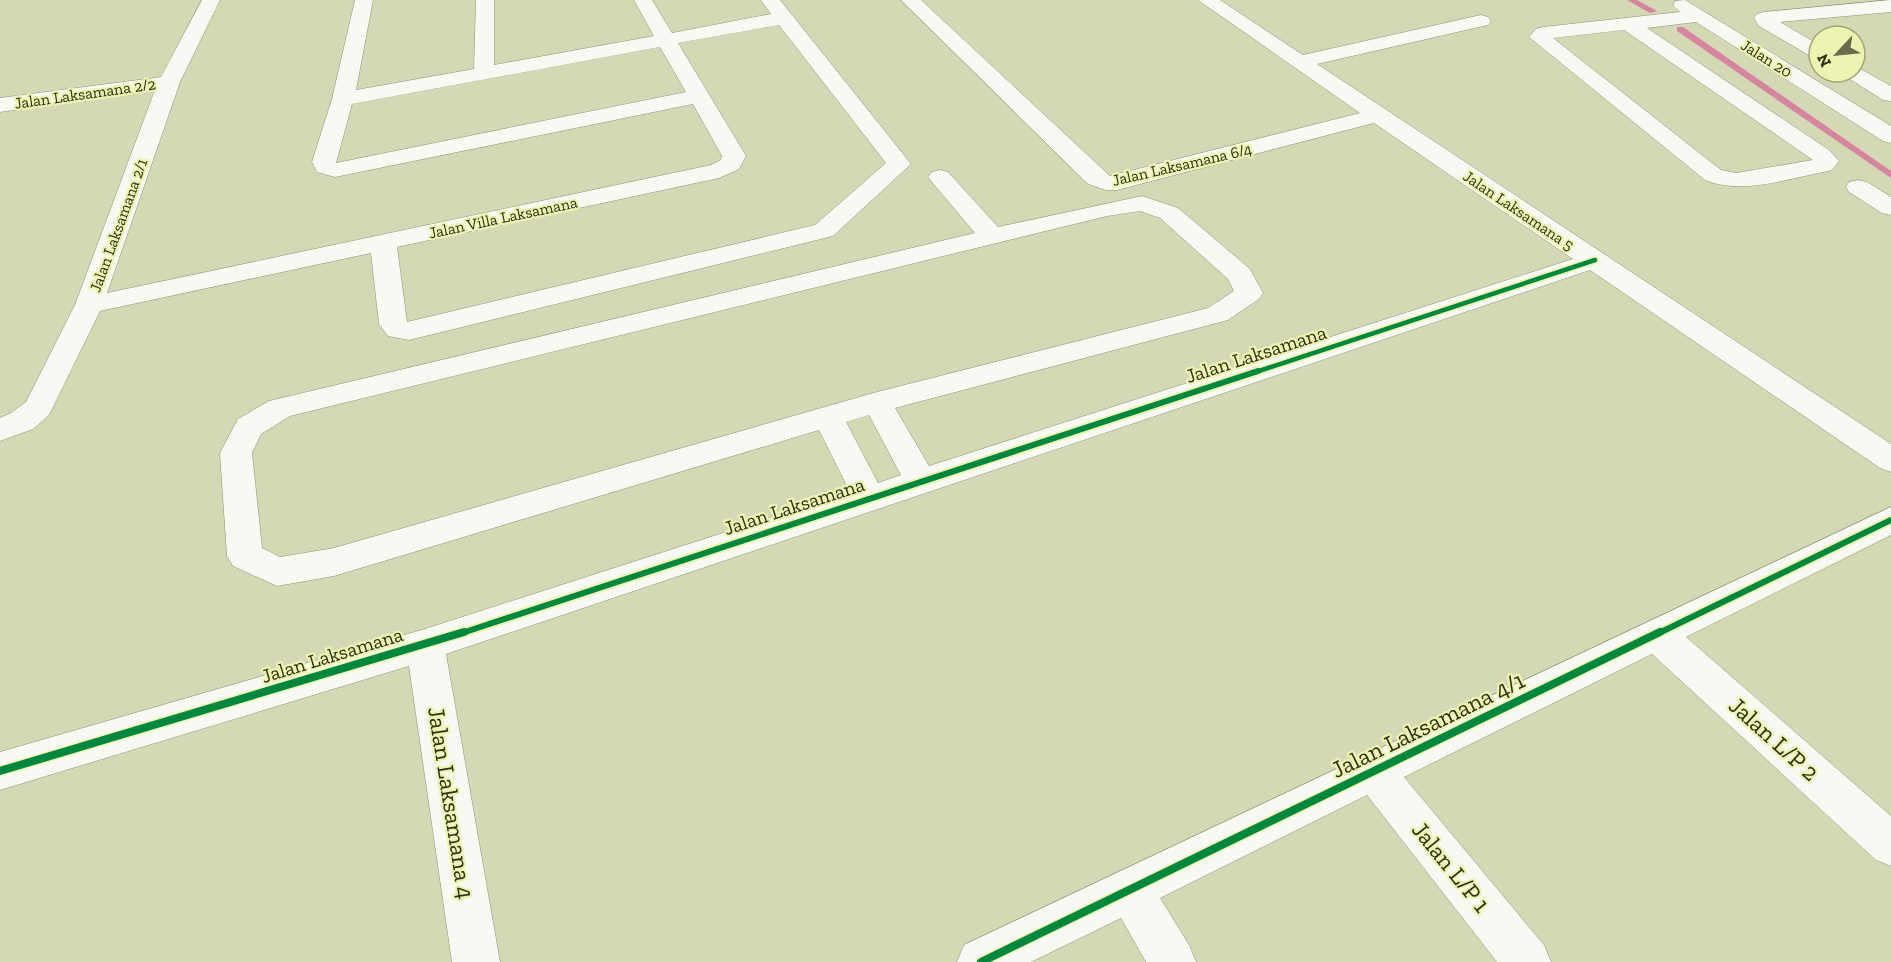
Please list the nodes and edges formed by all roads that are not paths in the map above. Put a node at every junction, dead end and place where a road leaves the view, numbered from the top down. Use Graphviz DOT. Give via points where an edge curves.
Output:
graph roads {
  1 [pos="211,0"];
  2 [pos="364,0"];
  3 [pos="485,0"];
  4 [pos="643,0"];
  5 [pos="910,0"];
  6 [pos="1207,0"];
  7 [pos="1674,0"];
  8 [pos="1891,6"];
  9 [pos="1871,8"];
  10 [pos="777,9"];
  11 [pos="1700,16"];
  12 [pos="1891,18"];
  13 [pos="1481,21"];
  14 [pos="1627,23"];
  15 [pos="666,40"];
  16 [pos="1807,46"];
  17 [pos="1301,62"];
  18 [pos="484,73"];
  19 [pos="1867,81"];
  20 [pos="169,82"];
  21 [pos="1891,95"];
  22 [pos="698,96"];
  23 [pos="343,99"];
  24 [pos="0,105"];
  25 [pos="1378,115"];
  26 [pos="1891,135"];
  27 [pos="940,177"];
  28 [pos="1858,187"];
  29 [pos="1891,208"];
  30 [pos="992,236"];
  31 [pos="383,242"];
  32 [pos="1594,260"];
  33 [pos="89,305"];
  34 [pos="877,402"];
  35 [pos="828,417"];
  36 [pos="0,430"];
  37 [pos="1891,460"];
  38 [pos="921,482"];
  39 [pos="870,499"];
  40 [pos="1891,520"];
  41 [pos="1656,634"];
  42 [pos="425,645"];
  43 [pos="0,771"];
  44 [pos="1374,772"];
  45 [pos="1891,845"];
  46 [pos="1130,890"];
  47 [pos="476,962"];
  48 [pos="981,962"];
  49 [pos="1172,962"];
  50 [pos="1527,962"];
  1 -- 20 [label="street, Jalan Laksamana 2/1"];
  2 -- 23 [label="street"];
  3 -- 18 [label="street"];
  4 -- 15 [label="street, Jalan Villa Laksamana"];
  5 -- 25 [label="street, Jalan Laksamana 6/4" via="1097,179 1106,183"];
  6 -- 17 [label="street, Jalan Laksamana 5"];
  7 -- 11 [label="street, Jalan 20"];
  8 -- 9 [label="street"];
  9 -- 12 [label="street"];
  9 -- 16 [label="street" via="1764,18"];
  10 -- 15 [label="street"];
  10 -- 31 [label="street" via="899,164 824,231 409,331 398,330 393,324"];
  11 -- 14 [label="street"];
  11 -- 26 [label="street, Jalan 20"];
  13 -- 17 [label="street"];
  14 -- 14 [label="street" via="1543,33 1539,37 1713,175 1736,180 1824,165 1827,161"];
  15 -- 18 [label="street"];
  15 -- 22 [label="street, Jalan Villa Laksamana"];
  17 -- 25 [label="street, Jalan Laksamana 5"];
  18 -- 23 [label="street"];
  19 -- 21 [label="street"];
  20 -- 24 [label="street, Jalan Laksamana 2/2"];
  20 -- 33 [label="street, Jalan Laksamana 2/1"];
  22 -- 23 [label="street" via="335,170 325,167 324,162"];
  22 -- 31 [label="street, Jalan Villa Laksamana" via="734,156 731,164 719,171"];
  25 -- 32 [label="street, Jalan Laksamana 5"];
  27 -- 30 [label="street"];
  28 -- 29 [label="street"];
  30 -- 34 [label="street" via="1142,203 1169,213 1240,275 1249,293 1218,314"];
  30 -- 35 [label="street" via="280,408 249,427 236,453 245,556 277,572 334,562"];
  31 -- 33 [label="street, Jalan Villa Laksamana"];
  32 -- 37 [label="street, Jalan Laksamana 5"];
  32 -- 38 [label="street, Jalan Laksamana"];
  33 -- 36 [label="street, Jalan Laksamana 2/1" via="38,408 22,421"];
  34 -- 35 [label="street"];
  34 -- 38 [label="street"];
  35 -- 39 [label="street"];
  38 -- 39 [label="street, Jalan Laksamana"];
  39 -- 42 [label="street, Jalan Laksamana"];
  40 -- 41 [label="street, Jalan Laksamana 4/1"];
  41 -- 44 [label="street, Jalan Laksamana 4/1"];
  41 -- 45 [label="street, Jalan L/P 2"];
  42 -- 43 [label="street, Jalan Laksamana"];
  42 -- 47 [label="street, Jalan Laksamana 4"];
  44 -- 46 [label="street, Jalan Laksamana 4/1"];
  44 -- 50 [label="street, Jalan L/P 1"];
  46 -- 48 [label="street, Jalan Laksamana 4/1"];
  46 -- 49 [label="street"];
}
